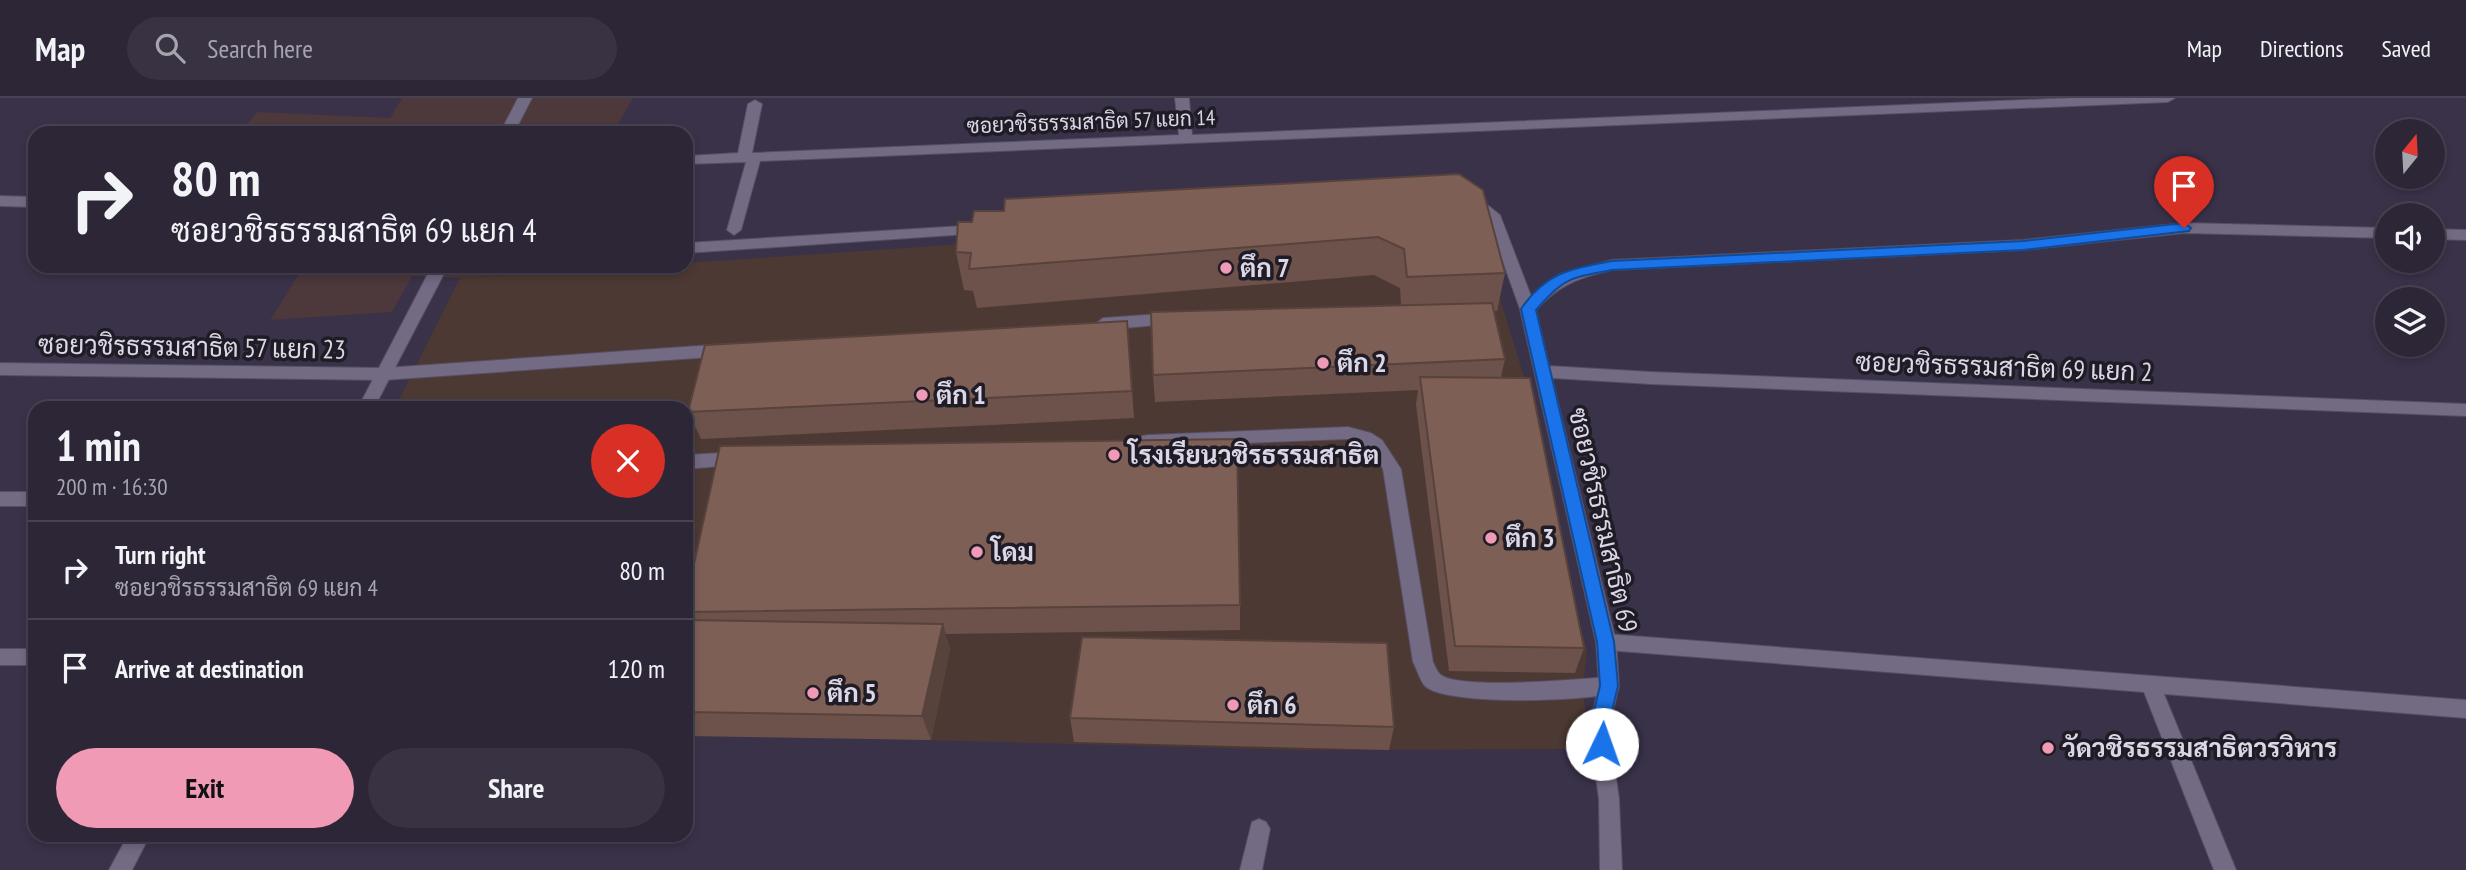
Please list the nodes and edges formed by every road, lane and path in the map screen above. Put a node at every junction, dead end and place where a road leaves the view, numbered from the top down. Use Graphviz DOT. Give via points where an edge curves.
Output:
graph roads {
  1 [pos="525,98"];
  2 [pos="1182,98"];
  3 [pos="2168,98"];
  4 [pos="755,104"];
  5 [pos="511,126"];
  6 [pos="1186,140"];
  7 [pos="749,157"];
  8 [pos="693,160"];
  9 [pos="0,201"];
  10 [pos="28,202"];
  11 [pos="1458,202"];
  12 [pos="989,229"];
  13 [pos="734,230"];
  14 [pos="2375,233"];
  15 [pos="2445,234"];
  16 [pos="2466,235"];
  17 [pos="693,248"];
  18 [pos="436,273"];
  19 [pos="1528,309"];
  20 [pos="1192,318"];
  21 [pos="1083,325"];
  22 [pos="741,349"];
  23 [pos="0,369"];
  24 [pos="1541,371"];
  25 [pos="384,374"];
  26 [pos="370,401"];
  27 [pos="2466,410"];
  28 [pos="1127,442"];
  29 [pos="755,459"];
  30 [pos="693,462"];
  31 [pos="0,499"];
  32 [pos="28,499"];
  33 [pos="1606,642"];
  34 [pos="0,657"];
  35 [pos="28,657"];
  36 [pos="1609,686"];
  37 [pos="2151,686"];
  38 [pos="2466,709"];
  39 [pos="1259,829"];
  40 [pos="135,842"];
  41 [pos="120,870"];
  42 [pos="1251,870"];
  43 [pos="1611,870"];
  44 [pos="2225,870"];
  1 -- 5 [label="street"];
  2 -- 6 [label="street"];
  3 -- 6 [label="street, ซอยวชิรธรรมสาธิต 57 แยก 14"];
  4 -- 7 [label="street"];
  6 -- 7 [label="street, ซอยวชิรธรรมสาธิต 57 แยก 14"];
  7 -- 8 [label="street, ซอยวชิรธรรมสาธิต 57 แยก 14"];
  7 -- 13 [label="street"];
  9 -- 10 [label="street"];
  11 -- 19 [label="street, ซอยวชิรธรรมสาธิต 69" via="1480,206 1495,218"];
  12 -- 17 [label="street"];
  14 -- 19 [label="street" via="2184,228 2023,245 1612,265 1559,279"];
  15 -- 16 [label="street"];
  18 -- 25 [label="street"];
  19 -- 24 [label="street, ซอยวชิรธรรมสาธิต 69"];
  20 -- 21 [label="street"];
  22 -- 25 [label="street, ซอยวชิรธรรมสาธิต 57 แยก 23"];
  23 -- 25 [label="street, ซอยวชิรธรรมสาธิต 57 แยก 23"];
  24 -- 27 [label="street, ซอยวชิรธรรมสาธิต 69 แยก 2"];
  24 -- 33 [label="street, ซอยวชิรธรรมสาธิต 69"];
  25 -- 26 [label="street"];
  28 -- 36 [label="street" via="1348,433 1370,438 1380,446 1392,469 1423,662 1432,680 1448,688 1508,692"];
  29 -- 30 [label="street"];
  31 -- 32 [label="street"];
  33 -- 36 [label="street, ซอยวชิรธรรมสาธิต 69"];
  33 -- 37 [label="street"];
  34 -- 35 [label="street"];
  36 -- 43 [label="street, ซอยวชิรธรรมสาธิต 69" via="1599,727 1609,799"];
  37 -- 38 [label="street"];
  37 -- 44 [label="street"];
  39 -- 42 [label="street"];
  40 -- 41 [label="street"];
}
